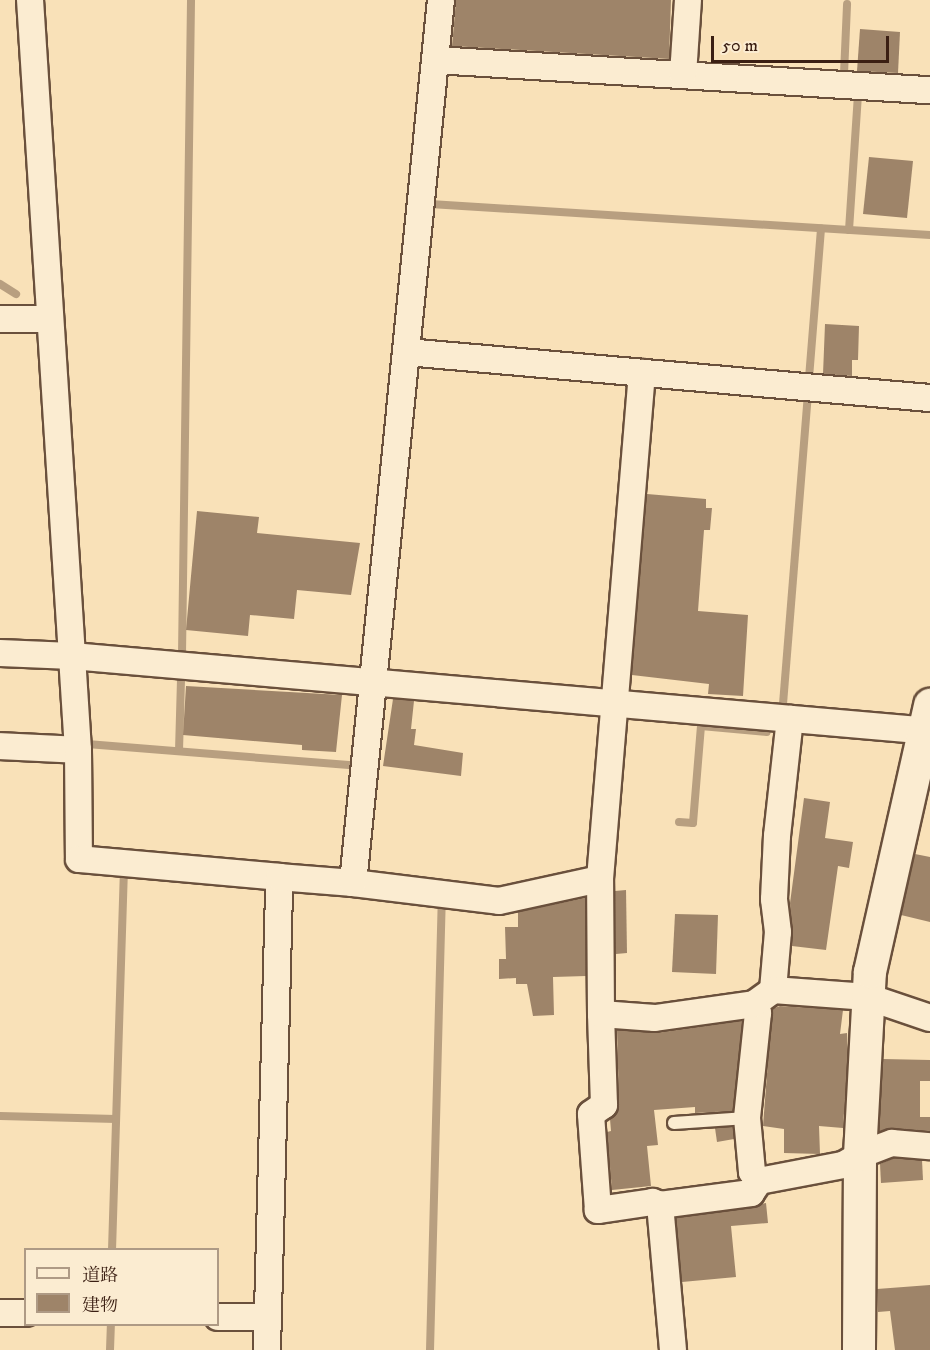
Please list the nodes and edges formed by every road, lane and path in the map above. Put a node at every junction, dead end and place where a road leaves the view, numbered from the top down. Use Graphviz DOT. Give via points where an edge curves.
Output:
graph roads {
  1 [pos="30,0"];
  2 [pos="441,0"];
  3 [pos="688,0"];
  4 [pos="435,60"];
  5 [pos="683,75"];
  6 [pos="930,90"];
  7 [pos="0,319"];
  8 [pos="50,319"];
  9 [pos="406,352"];
  10 [pos="642,373"];
  11 [pos="930,398"];
  12 [pos="0,653"];
  13 [pos="72,656"];
  14 [pos="372,685"];
  15 [pos="614,705"];
  16 [pos="790,720"];
  17 [pos="928,722"];
  18 [pos="0,746"];
  19 [pos="78,750"];
  20 [pos="279,877"];
  21 [pos="600,879"];
  22 [pos="353,883"];
  23 [pos="763,997"];
  24 [pos="868,997"];
  25 [pos="601,1014"];
  26 [pos="930,1018"];
  27 [pos="747,1118"];
  28 [pos="674,1123"];
  29 [pos="930,1146"];
  30 [pos="860,1155"];
  31 [pos="759,1181"];
  32 [pos="660,1205"];
  33 [pos="0,1313"];
  34 [pos="24,1313"];
  35 [pos="219,1317"];
  36 [pos="268,1317"];
  37 [pos="267,1350"];
  38 [pos="673,1350"];
  39 [pos="859,1350"];
  1 -- 8 [label="street"];
  2 -- 4 [label="street"];
  3 -- 5 [label="street"];
  4 -- 5 [label="street"];
  4 -- 9 [label="street"];
  5 -- 6 [label="street"];
  7 -- 8 [label="street"];
  8 -- 13 [label="street"];
  9 -- 10 [label="street"];
  9 -- 14 [label="street"];
  10 -- 11 [label="street"];
  10 -- 15 [label="street"];
  12 -- 13 [label="street"];
  13 -- 14 [label="street"];
  13 -- 19 [label="street"];
  14 -- 15 [label="street"];
  14 -- 22 [label="street"];
  15 -- 16 [label="street"];
  15 -- 21 [label="street"];
  16 -- 17 [label="street"];
  16 -- 23 [label="street" via="777,836 774,899 778,932"];
  17 -- 24 [label="street" via="889,875"];
  18 -- 19 [label="street"];
  19 -- 20 [label="street" via="79,859"];
  20 -- 22 [label="street"];
  20 -- 36 [label="street"];
  21 -- 22 [label="street" via="499,902"];
  21 -- 25 [label="street"];
  23 -- 24 [label="street"];
  23 -- 25 [label="street" via="655,1018"];
  23 -- 27 [label="street"];
  24 -- 26 [label="street"];
  24 -- 30 [label="street"];
  25 -- 32 [label="street" via="604,1104 591,1114 598,1210 653,1202"];
  27 -- 28 [label="lane"];
  27 -- 31 [label="street" via="752,1172"];
  29 -- 30 [label="street" via="892,1143"];
  30 -- 31 [label="street" via="843,1166"];
  30 -- 39 [label="street"];
  31 -- 32 [label="street" via="751,1192"];
  32 -- 38 [label="street"];
  33 -- 34 [label="street"];
  35 -- 36 [label="street"];
  36 -- 37 [label="street"];
}
